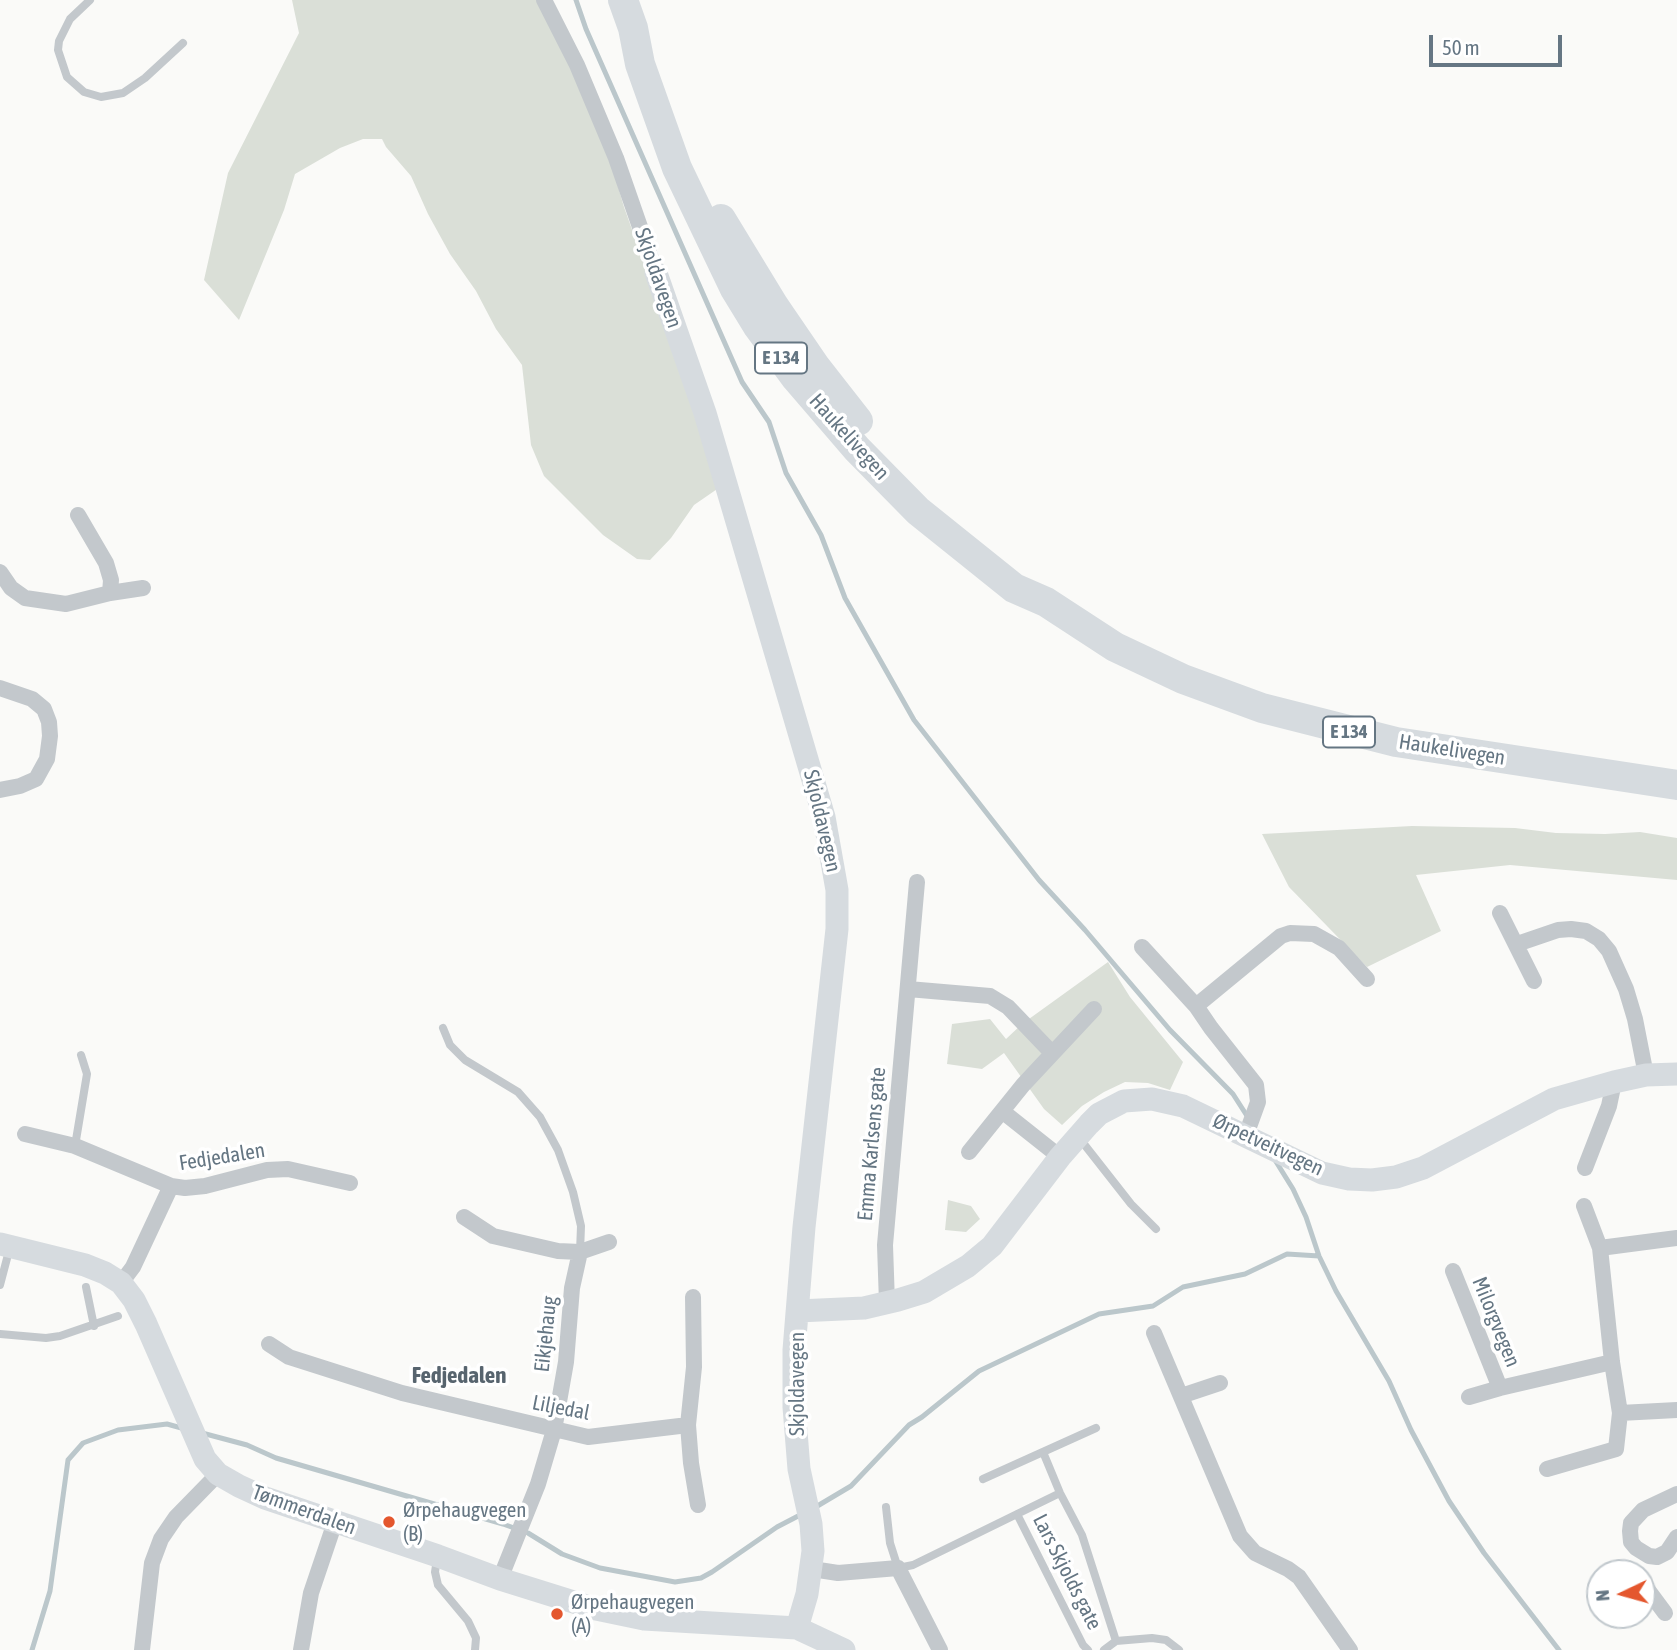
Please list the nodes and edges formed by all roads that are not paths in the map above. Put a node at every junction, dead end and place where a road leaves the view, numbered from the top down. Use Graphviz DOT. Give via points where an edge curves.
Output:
graph roads {
  1 [pos="90,0"];
  2 [pos="544,0"];
  3 [pos="623,0"];
  4 [pos="183,43"];
  5 [pos="656,273"];
  6 [pos="78,515"];
  7 [pos="0,572"];
  8 [pos="143,588"];
  9 [pos="110,593"];
  10 [pos="0,688"];
  11 [pos="1677,785"];
  12 [pos="0,790"];
  13 [pos="917,882"];
  14 [pos="1500,913"];
  15 [pos="1517,944"];
  16 [pos="1142,947"];
  17 [pos="1367,979"];
  18 [pos="1534,981"];
  19 [pos="908,989"];
  20 [pos="1196,1006"];
  21 [pos="1094,1009"];
  22 [pos="443,1028"];
  23 [pos="1052,1053"];
  24 [pos="81,1055"];
  25 [pos="1677,1074"];
  26 [pos="1646,1075"];
  27 [pos="1614,1082"];
  28 [pos="1002,1111"];
  29 [pos="25,1134"];
  30 [pos="1246,1135"];
  31 [pos="1078,1136"];
  32 [pos="75,1146"];
  33 [pos="969,1152"];
  34 [pos="1060,1157"];
  35 [pos="1585,1168"];
  36 [pos="350,1183"];
  37 [pos="171,1186"];
  38 [pos="1584,1206"];
  39 [pos="464,1217"];
  40 [pos="1156,1229"];
  41 [pos="1677,1238"];
  42 [pos="609,1242"];
  43 [pos="5,1245"];
  44 [pos="1600,1248"];
  45 [pos="580,1252"];
  46 [pos="1453,1271"];
  47 [pos="121,1283"];
  48 [pos="0,1285"];
  49 [pos="86,1287"];
  50 [pos="693,1297"];
  51 [pos="887,1303"];
  52 [pos="798,1311"];
  53 [pos="118,1316"];
  54 [pos="94,1326"];
  55 [pos="1154,1333"];
  56 [pos="0,1334"];
  57 [pos="269,1344"];
  58 [pos="1612,1362"];
  59 [pos="1220,1383"];
  60 [pos="1500,1388"];
  61 [pos="1181,1396"];
  62 [pos="1469,1397"];
  63 [pos="1677,1410"];
  64 [pos="1620,1413"];
  65 [pos="688,1425"];
  66 [pos="1096,1428"];
  67 [pos="554,1430"];
  68 [pos="1043,1452"];
  69 [pos="1547,1469"];
  70 [pos="218,1474"];
  71 [pos="983,1479"];
  72 [pos="1060,1493"];
  73 [pos="1677,1494"];
  74 [pos="698,1505"];
  75 [pos="886,1507"];
  76 [pos="1017,1514"];
  77 [pos="335,1522"];
  78 [pos="1677,1537"];
  79 [pos="1642,1553"];
  80 [pos="438,1556"];
  81 [pos="1641,1559"];
  82 [pos="898,1568"];
  83 [pos="812,1569"];
  84 [pos="499,1579"];
  85 [pos="1656,1601"];
  86 [pos="1665,1613"];
  87 [pos="797,1628"];
  88 [pos="1116,1641"];
  89 [pos="142,1650"];
  90 [pos="300,1650"];
  91 [pos="475,1650"];
  92 [pos="844,1650"];
  93 [pos="940,1650"];
  94 [pos="1088,1650"];
  95 [pos="1104,1650"];
  96 [pos="1179,1650"];
  97 [pos="1350,1650"];
  1 -- 4 [label="lane" via="70,19 58,50 67,77 84,92 101,97 123,93"];
  2 -- 5 [label="street, Skjoldavegen" via="617,158"];
  3 -- 11 [label="highway, Haukelivegen / E 134" via="714,208 815,366 870,437 930,501 1046,602 1115,647 1262,708 1396,742"];
  5 -- 52 [label="street, Skjoldavegen" via="705,413 813,778 837,890 837,929"];
  6 -- 9 [label="street" via="106,563"];
  7 -- 9 [label="street" via="25,598 66,604"];
  8 -- 9 [label="street"];
  10 -- 12 [label="street" via="32,699 44,709 50,736 47,758 36,779"];
  13 -- 19 [label="street, Emma Karlsens gate"];
  14 -- 15 [label="street"];
  15 -- 18 [label="street"];
  15 -- 26 [label="street" via="1571,929 1599,939 1626,989"];
  16 -- 20 [label="street"];
  17 -- 20 [label="street" via="1339,948 1314,934 1290,933"];
  19 -- 23 [label="street" via="990,996 1008,1006"];
  19 -- 51 [label="street, Emma Karlsens gate" via="885,1245"];
  20 -- 30 [label="street" via="1256,1085 1258,1102"];
  21 -- 23 [label="street"];
  22 -- 45 [label="lane" via="450,1045 465,1059 519,1092 540,1117 573,1192 581,1226"];
  23 -- 28 [label="street"];
  24 -- 32 [label="lane" via="88,1074"];
  25 -- 26 [label="street, Ørpetveitvegen"];
  26 -- 27 [label="street, Ørpetveitvegen"];
  27 -- 30 [label="street, Ørpetveitvegen" via="1553,1100 1423,1168 1396,1177 1349,1179 1322,1173"];
  27 -- 35 [label="street"];
  28 -- 33 [label="street"];
  28 -- 34 [label="street"];
  29 -- 32 [label="street, Fedjedalen"];
  30 -- 31 [label="street, Ørpetveitvegen" via="1183,1106 1145,1099 1112,1106"];
  31 -- 34 [label="street, Ørpetveitvegen"];
  31 -- 40 [label="lane"];
  32 -- 37 [label="street, Fedjedalen"];
  34 -- 51 [label="street, Ørpetveitvegen" via="982,1256 924,1292"];
  36 -- 37 [label="street, Fedjedalen" via="288,1169 205,1186"];
  37 -- 47 [label="street"];
  38 -- 44 [label="street"];
  39 -- 45 [label="street" via="493,1237"];
  41 -- 44 [label="street"];
  42 -- 45 [label="street"];
  43 -- 47 [label="street" via="85,1265"];
  43 -- 48 [label="lane"];
  44 -- 58 [label="street"];
  45 -- 67 [label="street, Eikjehaug"];
  46 -- 60 [label="street, Milorgvegen"];
  47 -- 70 [label="street, Tømmerdalen" via="146,1324 205,1459"];
  49 -- 54 [label="lane"];
  50 -- 65 [label="street" via="694,1367"];
  51 -- 52 [label="street, Ørpetveitvegen"];
  52 -- 83 [label="street, Skjoldavegen" via="794,1407 813,1537"];
  53 -- 54 [label="lane"];
  54 -- 56 [label="lane" via="46,1338"];
  55 -- 61 [label="street"];
  57 -- 67 [label="street, Liljedal" via="330,1372"];
  58 -- 60 [label="street, Milorgvegen"];
  58 -- 64 [label="street"];
  59 -- 61 [label="street"];
  60 -- 62 [label="street, Milorgvegen"];
  61 -- 97 [label="street" via="1240,1536 1255,1553 1299,1577"];
  63 -- 64 [label="street"];
  64 -- 69 [label="street" via="1616,1449"];
  65 -- 67 [label="street, Liljedal" via="588,1437"];
  65 -- 74 [label="street"];
  66 -- 68 [label="lane"];
  67 -- 84 [label="street, Eikjehaug" via="538,1484"];
  68 -- 71 [label="lane"];
  68 -- 72 [label="lane, Lars Skjolds gate"];
  70 -- 77 [label="street, Tømmerdalen" via="265,1498"];
  70 -- 89 [label="street" via="161,1539 152,1563"];
  72 -- 76 [label="lane, Lars Skjolds gate"];
  72 -- 88 [label="lane, Lars Skjolds gate" via="1082,1535"];
  73 -- 79 [label="street" via="1643,1510 1631,1523 1631,1542"];
  75 -- 82 [label="lane"];
  76 -- 82 [label="lane"];
  76 -- 94 [label="lane, Lars Skjolds gate"];
  77 -- 80 [label="street, Tømmerdalen"];
  77 -- 90 [label="street" via="311,1592"];
  78 -- 79 [label="street" via="1667,1552 1657,1557"];
  79 -- 81 [label="street"];
  80 -- 84 [label="street, Tømmerdalen"];
  80 -- 91 [label="lane" via="438,1585 468,1621 476,1638"];
  82 -- 83 [label="street" via="838,1573"];
  82 -- 93 [label="street"];
  83 -- 87 [label="street, Skjoldavegen"];
  84 -- 87 [label="street, Tømmerdalen" via="644,1619"];
  85 -- 86 [label="street"];
  87 -- 92 [label="street"];
  88 -- 95 [label="lane, Lars Skjolds gate"];
  88 -- 96 [label="lane, Lars Skjolds gate" via="1158,1638"];
}
